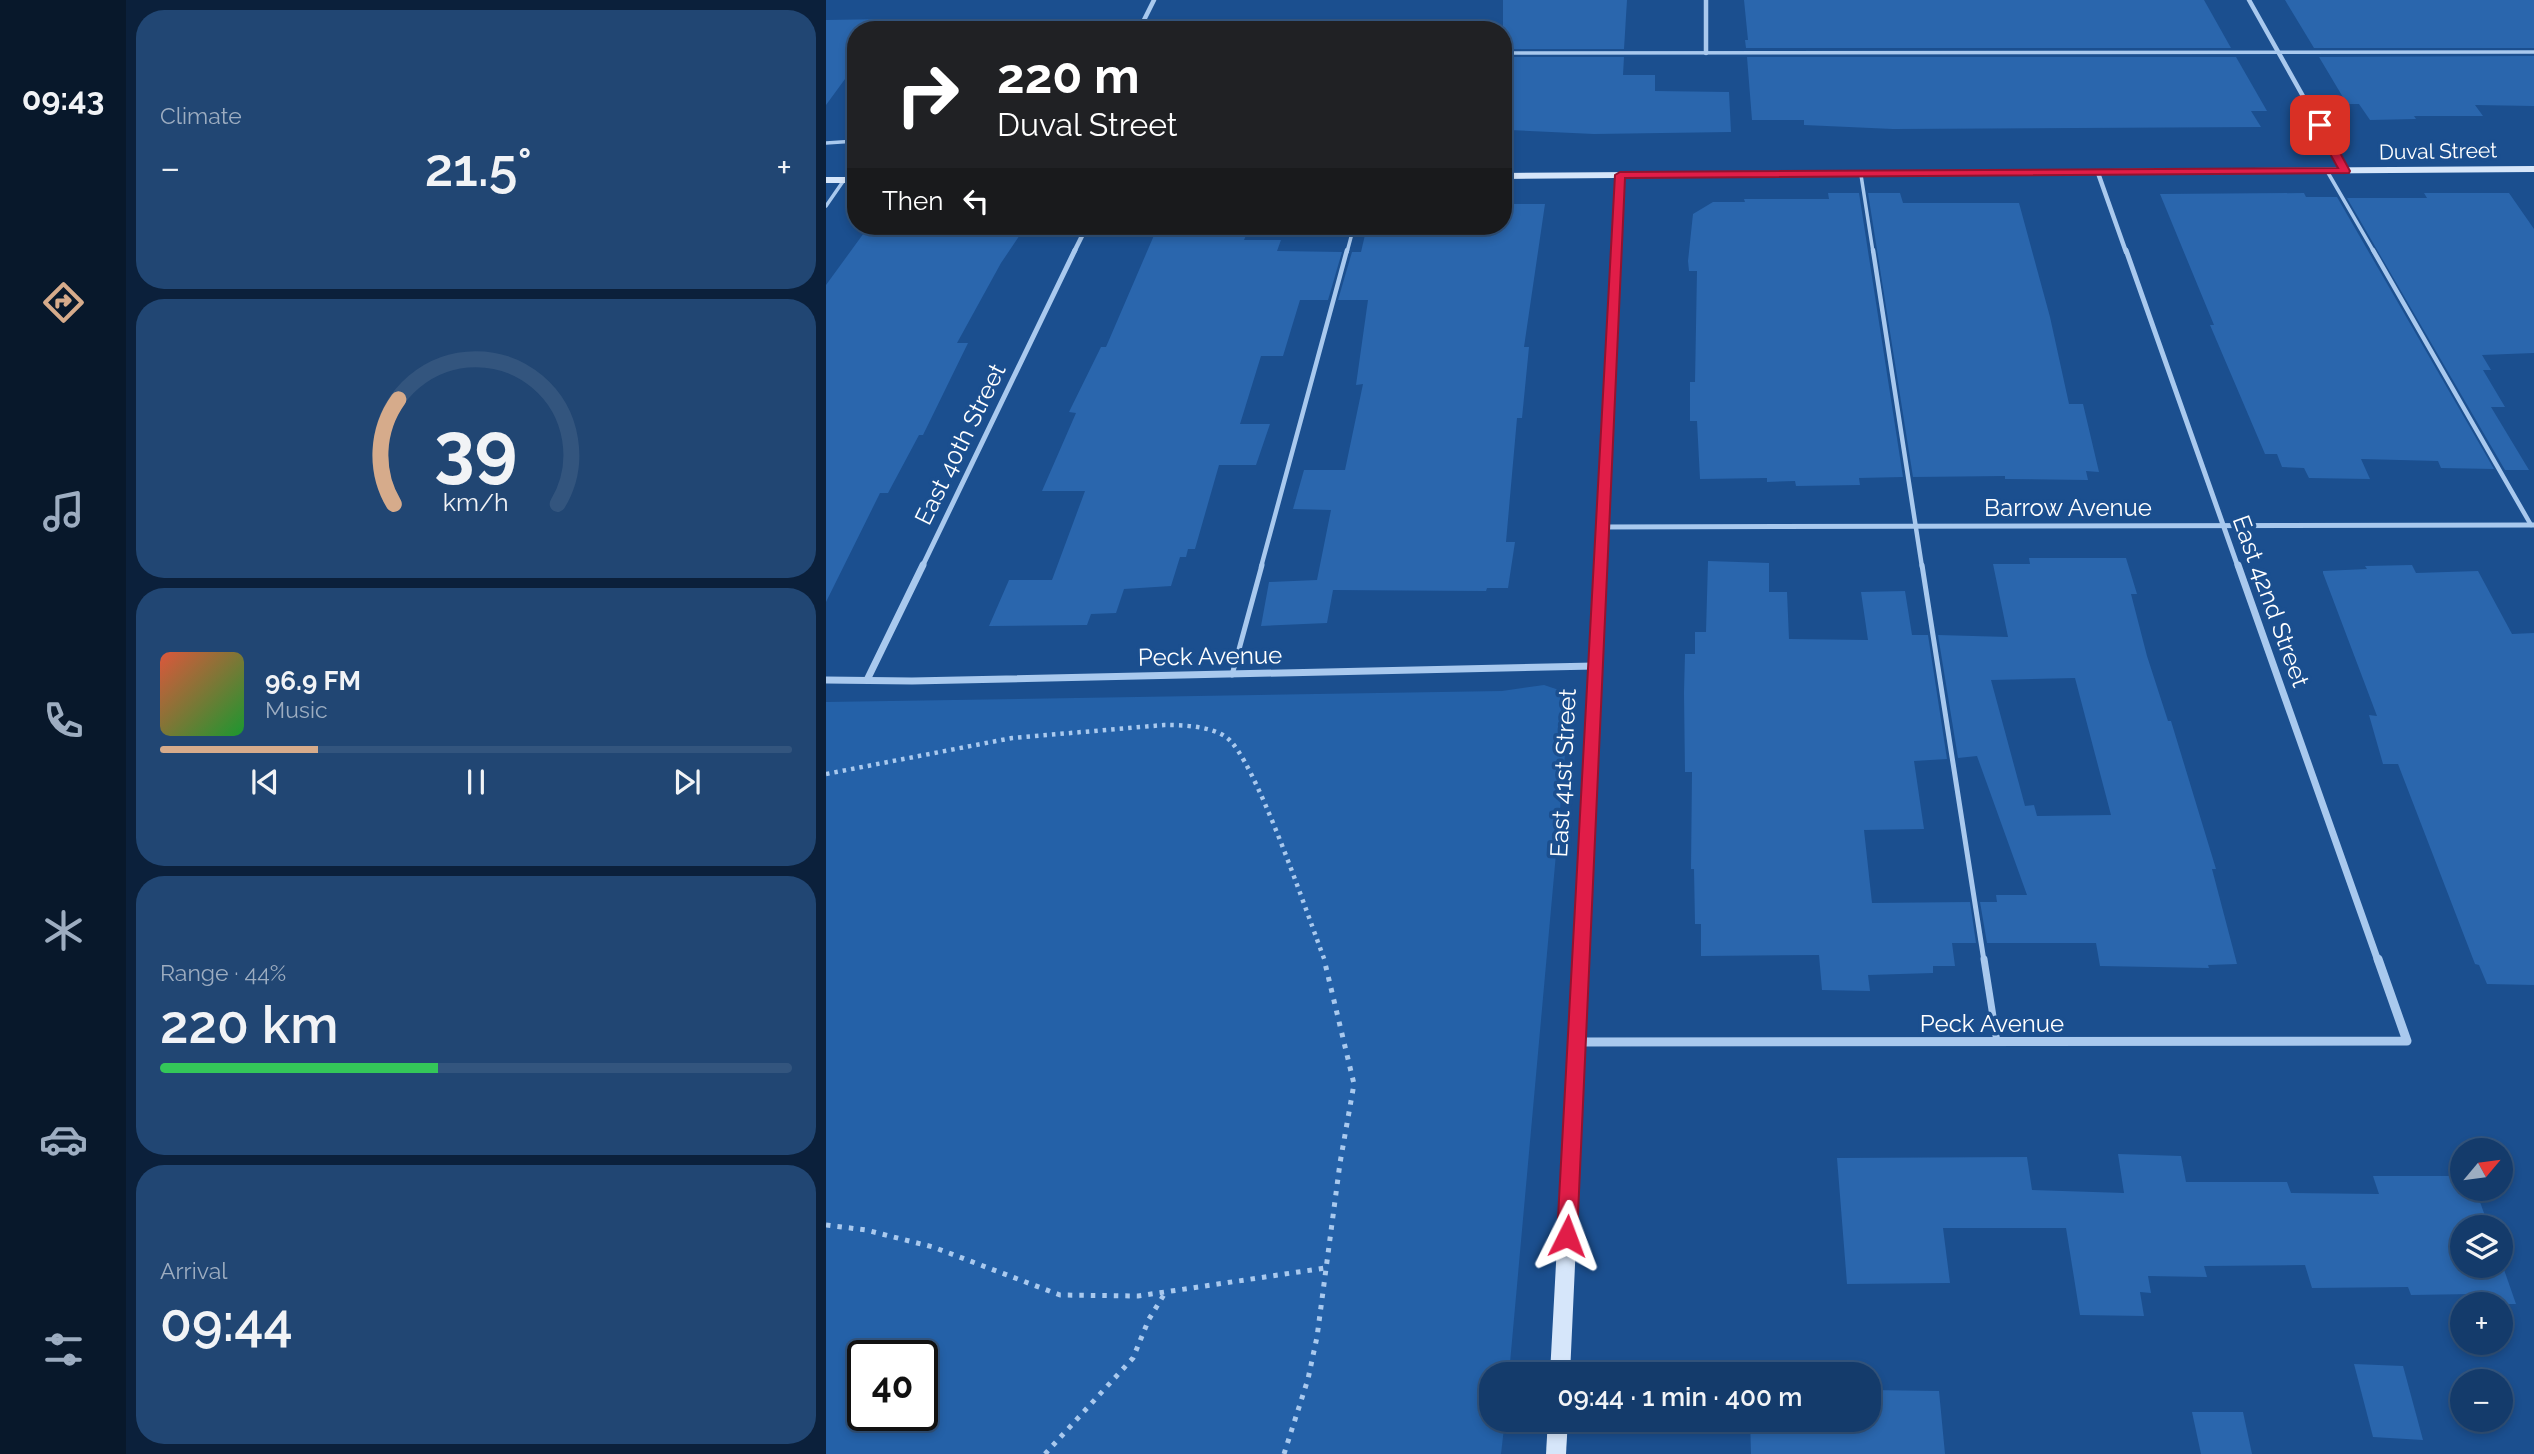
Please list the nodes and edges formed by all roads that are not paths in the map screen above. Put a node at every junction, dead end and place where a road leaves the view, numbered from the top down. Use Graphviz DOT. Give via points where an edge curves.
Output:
graph roads {
  1 [pos="1154,0"];
  2 [pos="1706,0"];
  3 [pos="2249,0"];
  4 [pos="1144,21"];
  5 [pos="2534,52"];
  6 [pos="1512,53"];
  7 [pos="1706,53"];
  8 [pos="2279,53"];
  9 [pos="847,142"];
  10 [pos="826,143"];
  11 [pos="2534,169"];
  12 [pos="2327,171"];
  13 [pos="2345,171"];
  14 [pos="2098,173"];
  15 [pos="1861,174"];
  16 [pos="1620,175"];
  17 [pos="1512,176"];
  18 [pos="826,180"];
  19 [pos="844,180"];
  20 [pos="826,206"];
  21 [pos="1083,235"];
  22 [pos="1352,235"];
  23 [pos="2532,525"];
  24 [pos="1914,526"];
  25 [pos="2224,526"];
  26 [pos="1602,527"];
  27 [pos="1594,666"];
  28 [pos="1232,675"];
  29 [pos="826,680"];
  30 [pos="867,680"];
  31 [pos="2407,1041"];
  32 [pos="1577,1042"];
  33 [pos="1997,1042"];
  34 [pos="1561,1362"];
  35 [pos="1557,1432"];
  36 [pos="1556,1454"];
  1 -- 4 [label="street"];
  2 -- 7 [label="street"];
  3 -- 8 [label="street"];
  5 -- 8 [label="lane"];
  6 -- 7 [label="lane"];
  7 -- 8 [label="lane"];
  8 -- 13 [label="street"];
  9 -- 10 [label="lane"];
  11 -- 13 [label="street, Duval Street"];
  12 -- 13 [label="street, Duval Street"];
  12 -- 14 [label="street, Duval Street"];
  12 -- 23 [label="lane"];
  14 -- 15 [label="street, Duval Street"];
  14 -- 25 [label="street, East 42nd Street"];
  15 -- 16 [label="street, Duval Street"];
  15 -- 24 [label="lane"];
  16 -- 17 [label="street, Duval Street"];
  16 -- 26 [label="street, East 41st Street"];
  18 -- 19 [label="street"];
  19 -- 20 [label="lane"];
  21 -- 30 [label="street, East 40th Street"];
  22 -- 28 [label="lane"];
  23 -- 25 [label="street, Barrow Avenue"];
  24 -- 25 [label="street, Barrow Avenue"];
  24 -- 26 [label="street, Barrow Avenue"];
  24 -- 33 [label="lane"];
  25 -- 31 [label="street, East 42nd Street"];
  26 -- 27 [label="street, East 41st Street"];
  27 -- 28 [label="street, Peck Avenue"];
  27 -- 32 [label="street, East 41st Street"];
  28 -- 30 [label="street, Peck Avenue"];
  29 -- 30 [label="street, Peck Avenue"];
  31 -- 33 [label="street, Peck Avenue"];
  32 -- 33 [label="street, Peck Avenue"];
  32 -- 34 [label="street, East 41st Street"];
  35 -- 36 [label="street"];
}
